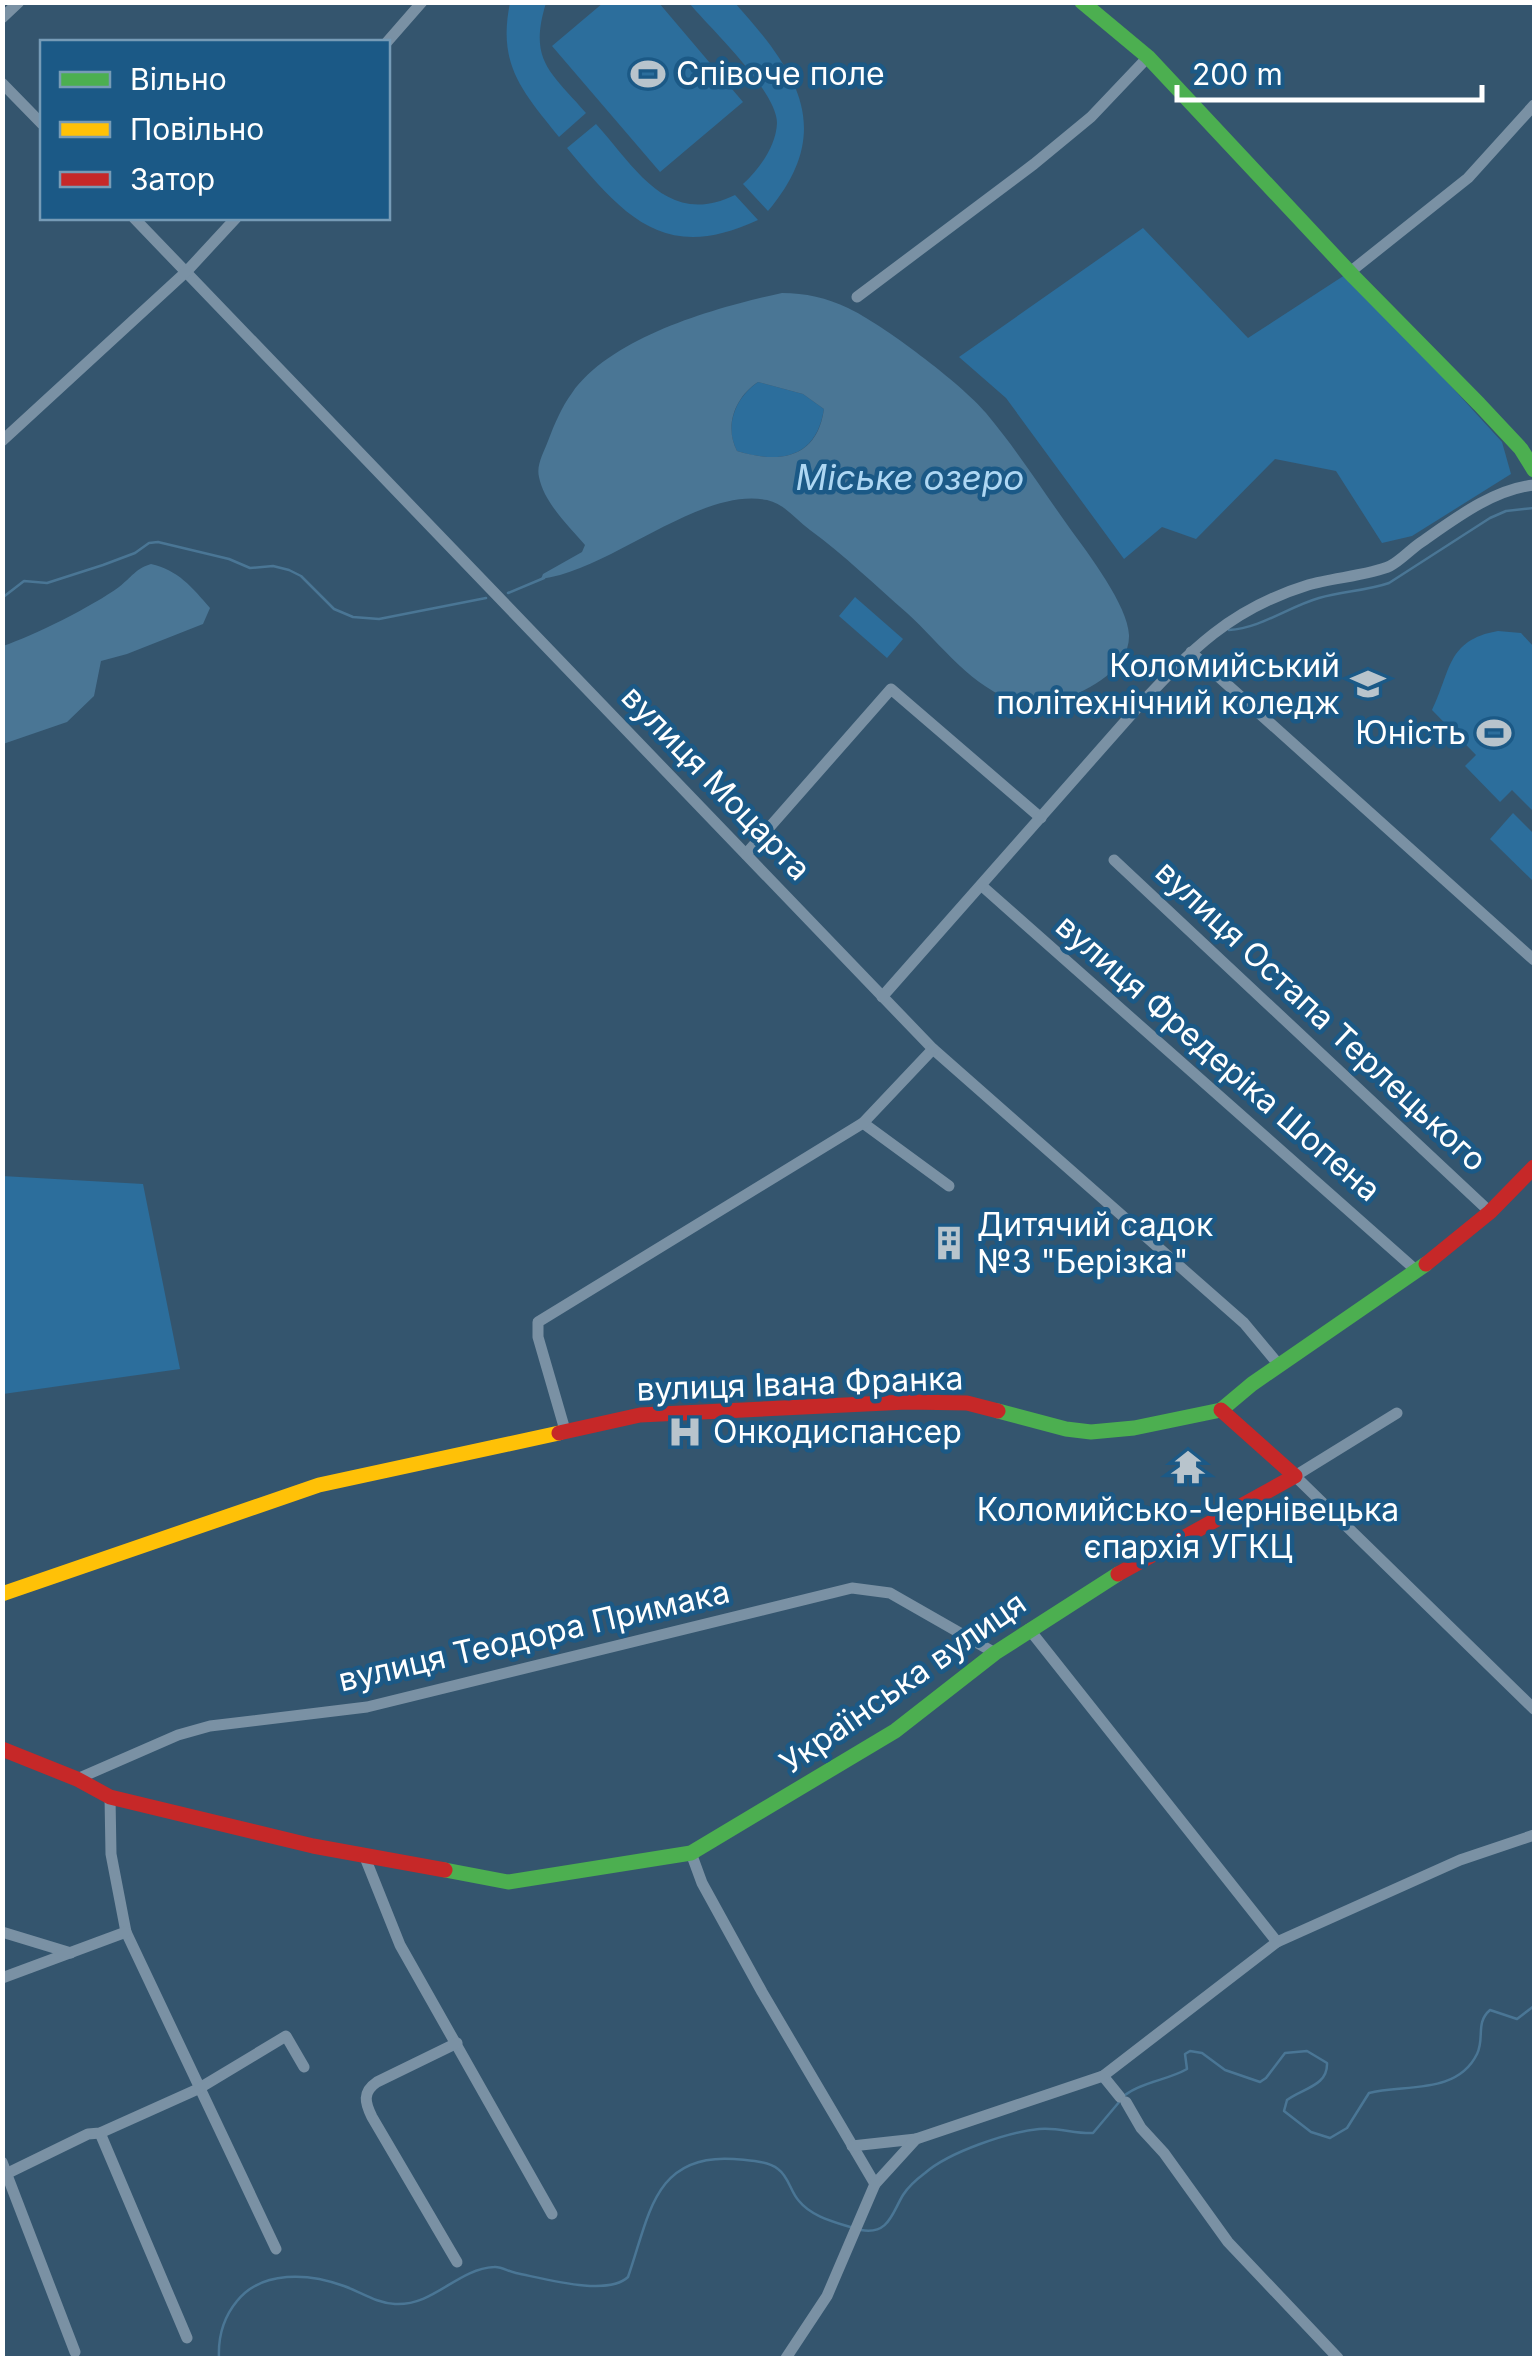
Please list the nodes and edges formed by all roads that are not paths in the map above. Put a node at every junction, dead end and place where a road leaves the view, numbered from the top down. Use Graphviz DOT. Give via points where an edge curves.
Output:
graph roads {
  1 [pos="19,2"];
  2 [pos="422,2"];
  3 [pos="1082,2"];
  4 [pos="2,18"];
  5 [pos="390,40"];
  6 [pos="1148,57"];
  7 [pos="2,83"];
  8 [pos="1534,104"];
  9 [pos="40,122"];
  10 [pos="136,220"];
  11 [pos="234,220"];
  12 [pos="186,272"];
  13 [pos="1350,272"];
  14 [pos="856,298"];
  15 [pos="2,441"];
  16 [pos="1534,470"];
  17 [pos="1534,485"];
  18 [pos="1192,652"];
  19 [pos="1042,818"];
  20 [pos="746,854"];
  21 [pos="1114,860"];
  22 [pos="982,886"];
  23 [pos="1534,960"];
  24 [pos="882,996"];
  25 [pos="933,1049"];
  26 [pos="863,1123"];
  27 [pos="1534,1166"];
  28 [pos="949,1186"];
  29 [pos="1490,1212"];
  30 [pos="1417,1271"];
  31 [pos="1279,1365"];
  32 [pos="1220,1410"];
  33 [pos="1397,1413"];
  34 [pos="565,1430"];
  35 [pos="1295,1476"];
  36 [pos="2,1594"];
  37 [pos="1029,1628"];
  38 [pos="995,1653"];
  39 [pos="1534,1709"];
  40 [pos="2,1749"];
  41 [pos="77,1779"];
  42 [pos="110,1797"];
  43 [pos="1534,1835"];
  44 [pos="691,1853"];
  45 [pos="364,1856"];
  46 [pos="2,1932"];
  47 [pos="126,1932"];
  48 [pos="1277,1942"];
  49 [pos="71,1953"];
  50 [pos="2,1978"];
  51 [pos="457,2043"];
  52 [pos="304,2067"];
  53 [pos="1103,2076"];
  54 [pos="198,2089"];
  55 [pos="100,2133"];
  56 [pos="916,2139"];
  57 [pos="852,2146"];
  58 [pos="5,2167"];
  59 [pos="875,2184"];
  60 [pos="552,2214"];
  61 [pos="276,2249"];
  62 [pos="457,2262"];
  63 [pos="187,2338"];
  64 [pos="76,2352"];
  65 [pos="786,2358"];
  66 [pos="1338,2358"];
  1 -- 4 [label="street"];
  2 -- 5 [label="street"];
  3 -- 6 [label="street"];
  6 -- 13 [label="street"];
  6 -- 14 [label="street" via="1048,152"];
  7 -- 9 [label="street"];
  8 -- 13 [label="street" via="1468,178"];
  10 -- 12 [label="street, вулиця Моцарта"];
  11 -- 12 [label="street"];
  12 -- 15 [label="street"];
  12 -- 20 [label="street, вулиця Моцарта"];
  13 -- 16 [label="street"];
  17 -- 18 [label="street" via="1475,508 1389,567 1260,602"];
  18 -- 19 [label="street"];
  18 -- 23 [label="street"];
  19 -- 20 [label="street" via="891,689"];
  19 -- 22 [label="street"];
  20 -- 24 [label="street, вулиця Моцарта"];
  21 -- 29 [label="street, вулиця Остапа Терлецького"];
  22 -- 24 [label="street"];
  22 -- 30 [label="street, вулиця Фредеріка Шопена"];
  24 -- 25 [label="street, вулиця Моцарта"];
  25 -- 26 [label="street"];
  25 -- 31 [label="street, вулиця Моцарта" via="1244,1323"];
  26 -- 28 [label="street"];
  26 -- 34 [label="street" via="538,1322"];
  27 -- 29 [label="street, вулиця Івана Франка"];
  29 -- 30 [label="street, вулиця Івана Франка"];
  30 -- 31 [label="street, вулиця Івана Франка"];
  31 -- 32 [label="street, вулиця Івана Франка"];
  32 -- 34 [label="street, вулиця Івана Франка" via="1091,1432 979,1404 907,1402 649,1414"];
  32 -- 35 [label="street"];
  33 -- 35 [label="street"];
  34 -- 36 [label="street, вулиця Івана Франка" via="319,1485"];
  35 -- 37 [label="street, Українська вулиця"];
  35 -- 39 [label="street"];
  37 -- 38 [label="street, Українська вулиця"];
  37 -- 48 [label="street"];
  38 -- 41 [label="street, вулиця Теодора Примака" via="890,1593 852,1588 367,1706 210,1726"];
  38 -- 44 [label="street, Українська вулиця" via="895,1730"];
  40 -- 41 [label="street, Українська вулиця"];
  41 -- 42 [label="street, Українська вулиця"];
  42 -- 45 [label="street, Українська вулиця"];
  42 -- 47 [label="street" via="111,1854"];
  43 -- 48 [label="street" via="1460,1860"];
  44 -- 45 [label="street, Українська вулиця" via="508,1882"];
  44 -- 57 [label="street" via="710,1898"];
  45 -- 51 [label="street" via="400,1945"];
  46 -- 49 [label="street"];
  47 -- 49 [label="street"];
  47 -- 54 [label="street"];
  48 -- 53 [label="street"];
  49 -- 50 [label="street"];
  51 -- 60 [label="street"];
  51 -- 62 [label="street" via="377,2082 366,2098"];
  52 -- 54 [label="street" via="286,2036"];
  53 -- 56 [label="street"];
  53 -- 66 [label="street" via="1228,2242"];
  54 -- 55 [label="street"];
  54 -- 61 [label="street"];
  55 -- 58 [label="street"];
  55 -- 63 [label="street"];
  56 -- 57 [label="street"];
  56 -- 59 [label="street"];
  57 -- 59 [label="street"];
  58 -- 64 [label="street"];
  59 -- 65 [label="street" via="824,2301"];
}
